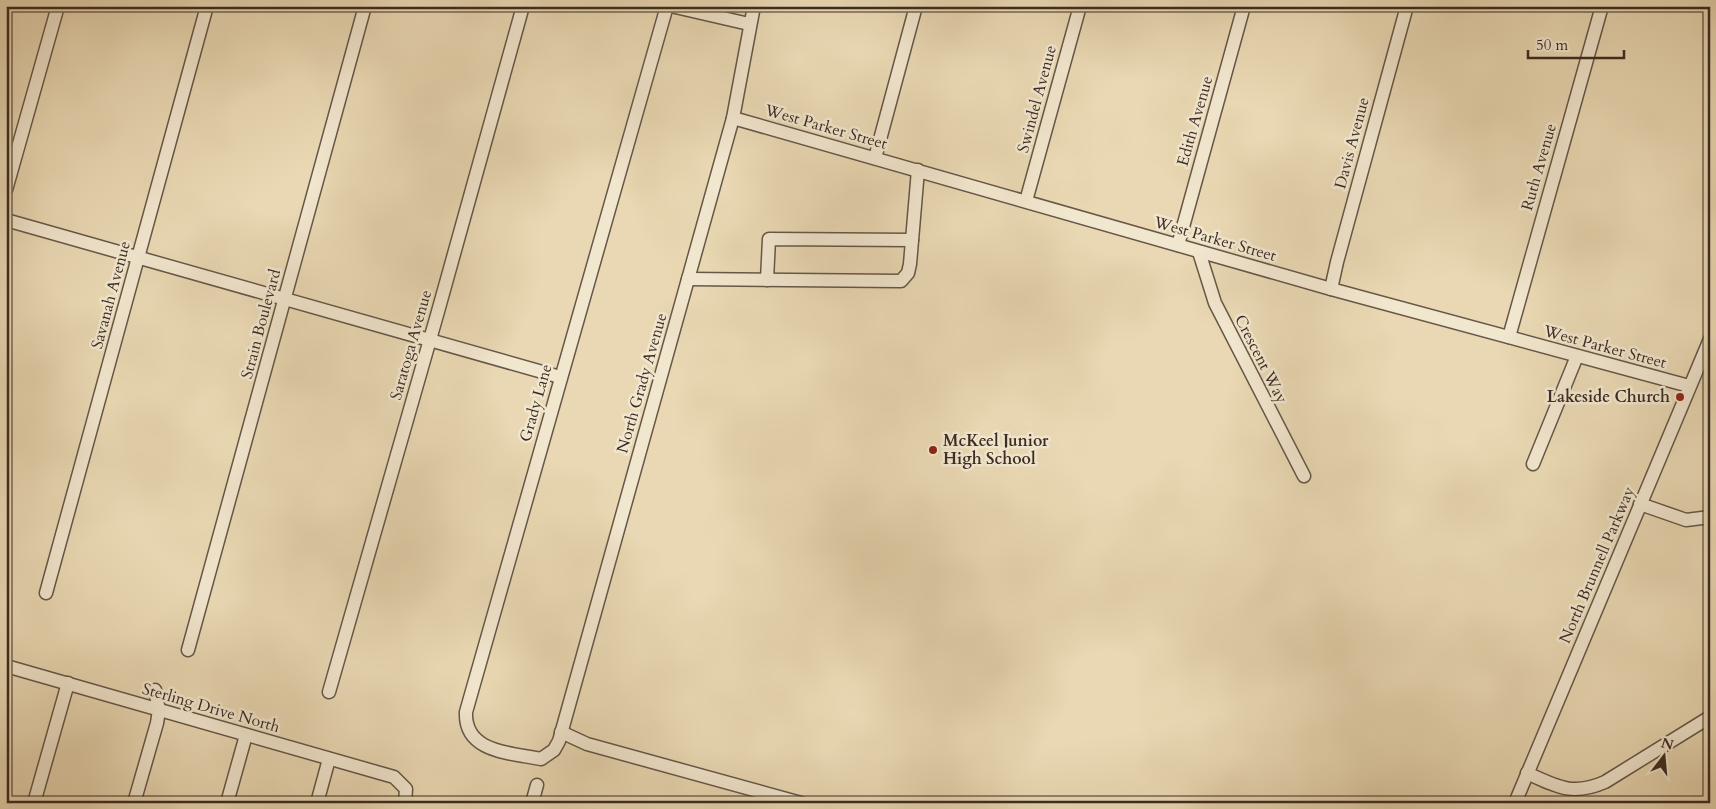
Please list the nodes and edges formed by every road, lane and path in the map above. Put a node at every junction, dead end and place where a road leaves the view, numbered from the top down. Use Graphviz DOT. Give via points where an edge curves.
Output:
graph roads {
  1 [pos="58,6"];
  2 [pos="208,6"];
  3 [pos="365,6"];
  4 [pos="523,6"];
  5 [pos="667,6"];
  6 [pos="671,6"];
  7 [pos="754,6"];
  8 [pos="916,6"];
  9 [pos="1080,6"];
  10 [pos="1244,6"];
  11 [pos="1407,6"];
  12 [pos="1602,6"];
  13 [pos="749,24"];
  14 [pos="734,118"];
  15 [pos="874,158"];
  16 [pos="918,170"];
  17 [pos="6,190"];
  18 [pos="1026,201"];
  19 [pos="6,220"];
  20 [pos="912,240"];
  21 [pos="1178,245"];
  22 [pos="1199,252"];
  23 [pos="139,257"];
  24 [pos="688,279"];
  25 [pos="767,280"];
  26 [pos="1331,289"];
  27 [pos="285,298"];
  28 [pos="1509,337"];
  29 [pos="430,339"];
  30 [pos="1710,339"];
  31 [pos="1577,356"];
  32 [pos="560,377"];
  33 [pos="1689,386"];
  34 [pos="1533,464"];
  35 [pos="1304,476"];
  36 [pos="1640,504"];
  37 [pos="1710,517"];
  38 [pos="46,593"];
  39 [pos="188,650"];
  40 [pos="6,666"];
  41 [pos="68,683"];
  42 [pos="155,690"];
  43 [pos="329,692"];
  44 [pos="159,710"];
  45 [pos="1710,717"];
  46 [pos="561,732"];
  47 [pos="246,735"];
  48 [pos="329,759"];
  49 [pos="541,759"];
  50 [pos="1527,773"];
  51 [pos="537,785"];
  52 [pos="34,803"];
  53 [pos="134,803"];
  54 [pos="227,803"];
  55 [pos="317,803"];
  56 [pos="405,803"];
  57 [pos="532,803"];
  58 [pos="801,803"];
  59 [pos="1515,803"];
  1 -- 17 [label="street"];
  2 -- 23 [label="street, Savanah Avenue"];
  3 -- 27 [label="street, Strain Boulevard"];
  4 -- 29 [label="street, Saratoga Avenue"];
  5 -- 32 [label="street, Grady Lane"];
  6 -- 13 [label="street"];
  7 -- 13 [label="street, North Grady Avenue"];
  8 -- 15 [label="street"];
  9 -- 18 [label="street, Swindel Avenue"];
  10 -- 21 [label="street, Edith Avenue"];
  11 -- 26 [label="street, Davis Avenue"];
  12 -- 28 [label="street, Ruth Avenue"];
  13 -- 14 [label="street, North Grady Avenue"];
  14 -- 15 [label="street, West Parker Street"];
  14 -- 24 [label="street, North Grady Avenue"];
  15 -- 16 [label="street, West Parker Street"];
  16 -- 18 [label="street, West Parker Street"];
  16 -- 20 [label="street"];
  18 -- 21 [label="street, West Parker Street"];
  19 -- 23 [label="street"];
  20 -- 25 [label="street" via="908,273 901,281"];
  20 -- 25 [label="street" via="769,240"];
  21 -- 22 [label="street, West Parker Street"];
  22 -- 26 [label="street, West Parker Street"];
  22 -- 35 [label="street, Crescent Way" via="1215,303"];
  23 -- 27 [label="street"];
  23 -- 38 [label="street, Savanah Avenue"];
  24 -- 25 [label="street"];
  24 -- 46 [label="street, North Grady Avenue"];
  26 -- 28 [label="street, West Parker Street"];
  27 -- 29 [label="street"];
  27 -- 39 [label="street, Strain Boulevard"];
  28 -- 31 [label="street, West Parker Street"];
  29 -- 32 [label="street"];
  29 -- 43 [label="street, Saratoga Avenue"];
  30 -- 33 [label="street, North Brunnell Parkway"];
  31 -- 33 [label="street, West Parker Street"];
  31 -- 34 [label="street"];
  32 -- 49 [label="street, Grady Lane" via="466,712 469,732 487,748"];
  33 -- 36 [label="street, North Brunnell Parkway"];
  36 -- 37 [label="street" via="1686,520"];
  36 -- 50 [label="street, North Brunnell Parkway"];
  40 -- 41 [label="street, Sterling Drive North"];
  41 -- 44 [label="street, Sterling Drive North"];
  41 -- 52 [label="street"];
  42 -- 44 [label="street"];
  44 -- 47 [label="street, Sterling Drive North"];
  44 -- 53 [label="street"];
  45 -- 50 [label="street" via="1589,789 1570,790"];
  46 -- 49 [label="street, North Grady Avenue" via="554,750"];
  46 -- 58 [label="street" via="587,744"];
  47 -- 48 [label="street, Sterling Drive North"];
  47 -- 54 [label="street"];
  48 -- 55 [label="street"];
  48 -- 56 [label="street, Sterling Drive North" via="394,777 406,789"];
  50 -- 59 [label="street, North Brunnell Parkway"];
  51 -- 57 [label="street"];
}
